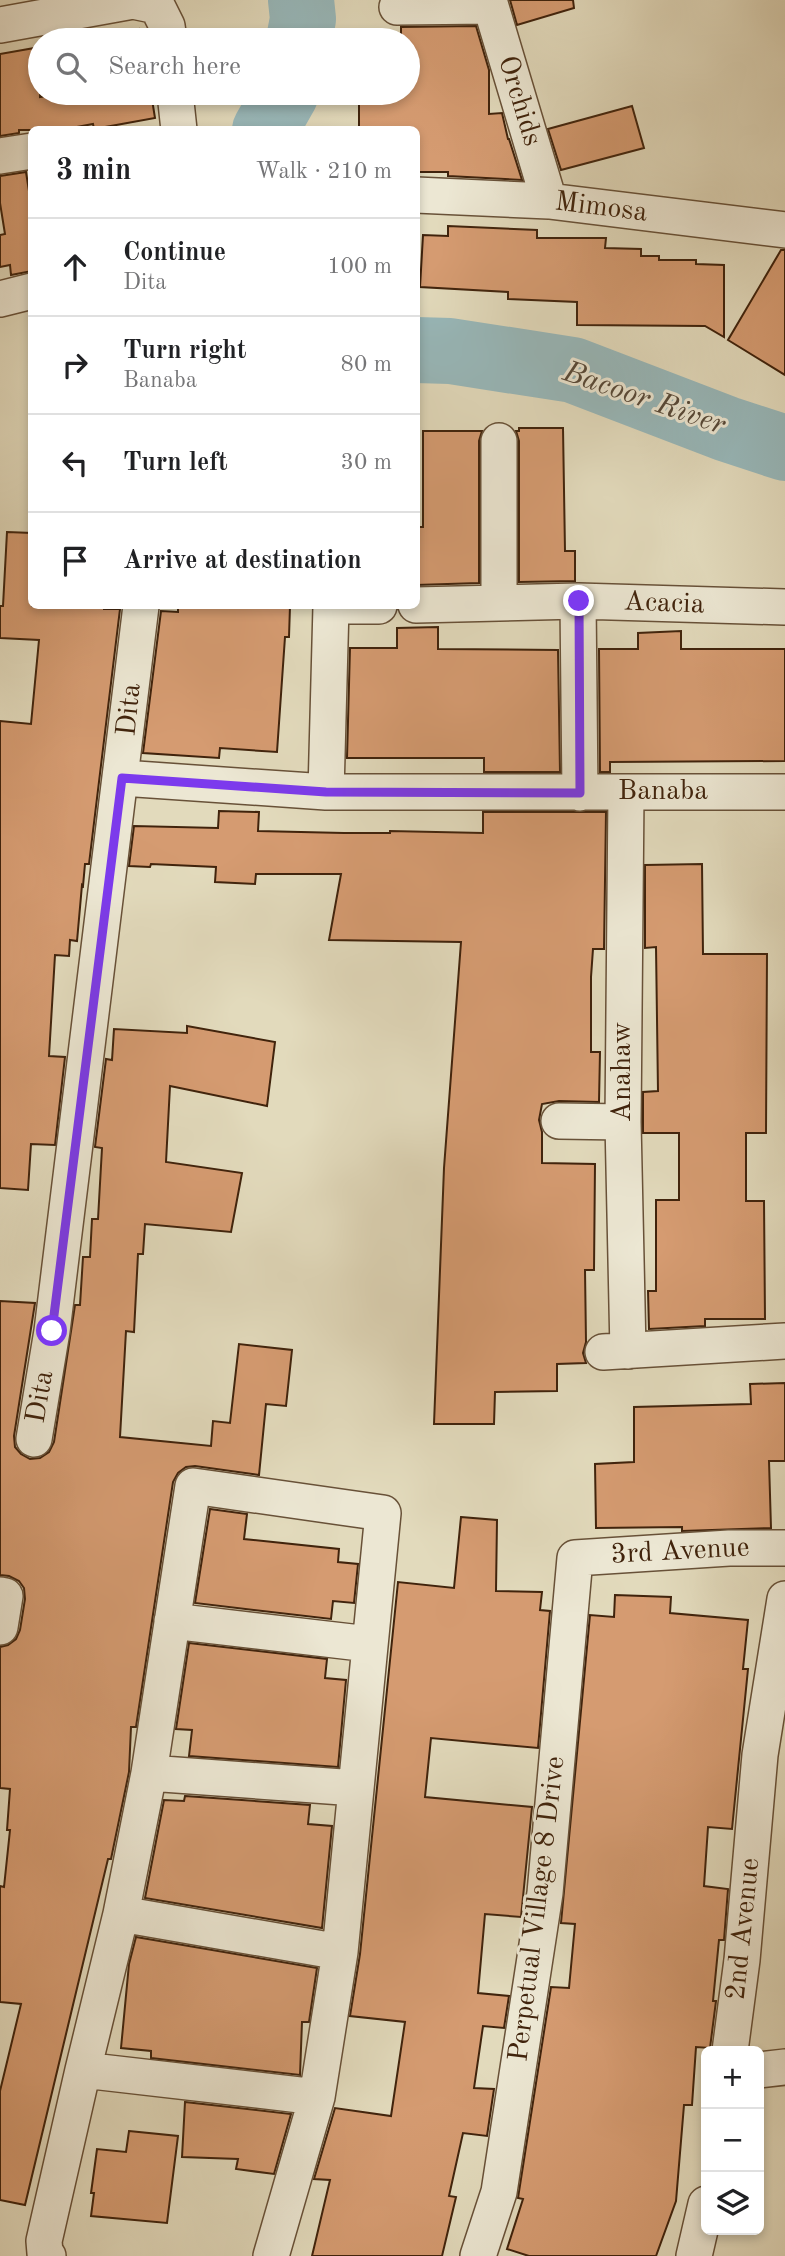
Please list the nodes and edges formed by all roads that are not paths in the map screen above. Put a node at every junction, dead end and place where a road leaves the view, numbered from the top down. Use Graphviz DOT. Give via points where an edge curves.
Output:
graph roads {
  1 [pos="489,3"];
  2 [pos="397,7"];
  3 [pos="0,24"];
  4 [pos="167,28"];
  5 [pos="175,105"];
  6 [pos="174,126"];
  7 [pos="28,152"];
  8 [pos="0,156"];
  9 [pos="420,195"];
  10 [pos="550,201"];
  11 [pos="785,230"];
  12 [pos="28,292"];
  13 [pos="0,299"];
  14 [pos="499,441"];
  15 [pos="579,601"];
  16 [pos="499,603"];
  17 [pos="420,605"];
  18 [pos="785,607"];
  19 [pos="141,609"];
  20 [pos="331,609"];
  21 [pos="122,778"];
  22 [pos="326,792"];
  23 [pos="785,792"];
  24 [pos="580,793"];
  25 [pos="626,793"];
  26 [pos="559,1121"];
  27 [pos="623,1122"];
  28 [pos="785,1341"];
  29 [pos="34,1439"];
  30 [pos="785,1548"];
  31 [pos="575,1558"];
  32 [pos="785,1599"];
  33 [pos="172,1621"];
  34 [pos="369,1644"];
  35 [pos="149,1773"];
  36 [pos="356,1788"];
  37 [pos="121,1914"];
  38 [pos="340,1952"];
  39 [pos="731,2046"];
  40 [pos="785,2067"];
  41 [pos="764,2069"];
  42 [pos="83,2070"];
  43 [pos="317,2097"];
  44 [pos="701,2226"];
  45 [pos="48,2256"];
  46 [pos="271,2256"];
  47 [pos="478,2256"];
  48 [pos="694,2256"];
  1 -- 2 [label="street"];
  1 -- 10 [label="street, Orchids"];
  3 -- 4 [label="street" via="134,1 157,6"];
  5 -- 6 [label="street"];
  7 -- 8 [label="street"];
  9 -- 10 [label="street, Mimosa"];
  10 -- 11 [label="street, Mimosa"];
  12 -- 13 [label="street"];
  14 -- 16 [label="street"];
  15 -- 16 [label="street, Acacia"];
  15 -- 18 [label="street, Acacia"];
  15 -- 24 [label="street"];
  16 -- 17 [label="street, Acacia"];
  19 -- 21 [label="street, Dita"];
  20 -- 22 [label="street"];
  21 -- 22 [label="street, Banaba"];
  21 -- 29 [label="street, Dita" via="52,1331"];
  22 -- 24 [label="street, Banaba"];
  23 -- 25 [label="street, Banaba"];
  24 -- 25 [label="street, Banaba"];
  25 -- 27 [label="street, Anahaw"];
  26 -- 27 [label="street"];
  27 -- 28 [label="street, Anahaw" via="616,1351"];
  30 -- 31 [label="street, 3rd Avenue"];
  31 -- 47 [label="street, Perpetual Village 8 Drive" via="545,1893 499,2192"];
  32 -- 39 [label="street, 2nd Avenue" via="761,1755"];
  33 -- 34 [label="street"];
  33 -- 34 [label="street" via="193,1486 383,1513"];
  33 -- 35 [label="street"];
  34 -- 36 [label="street"];
  35 -- 36 [label="street"];
  35 -- 37 [label="street"];
  36 -- 38 [label="street"];
  37 -- 38 [label="street"];
  37 -- 42 [label="street"];
  38 -- 43 [label="street"];
  40 -- 41 [label="street"];
  42 -- 43 [label="street"];
  42 -- 45 [label="street" via="44,2241"];
  43 -- 46 [label="street"];
  44 -- 48 [label="street"];
}
